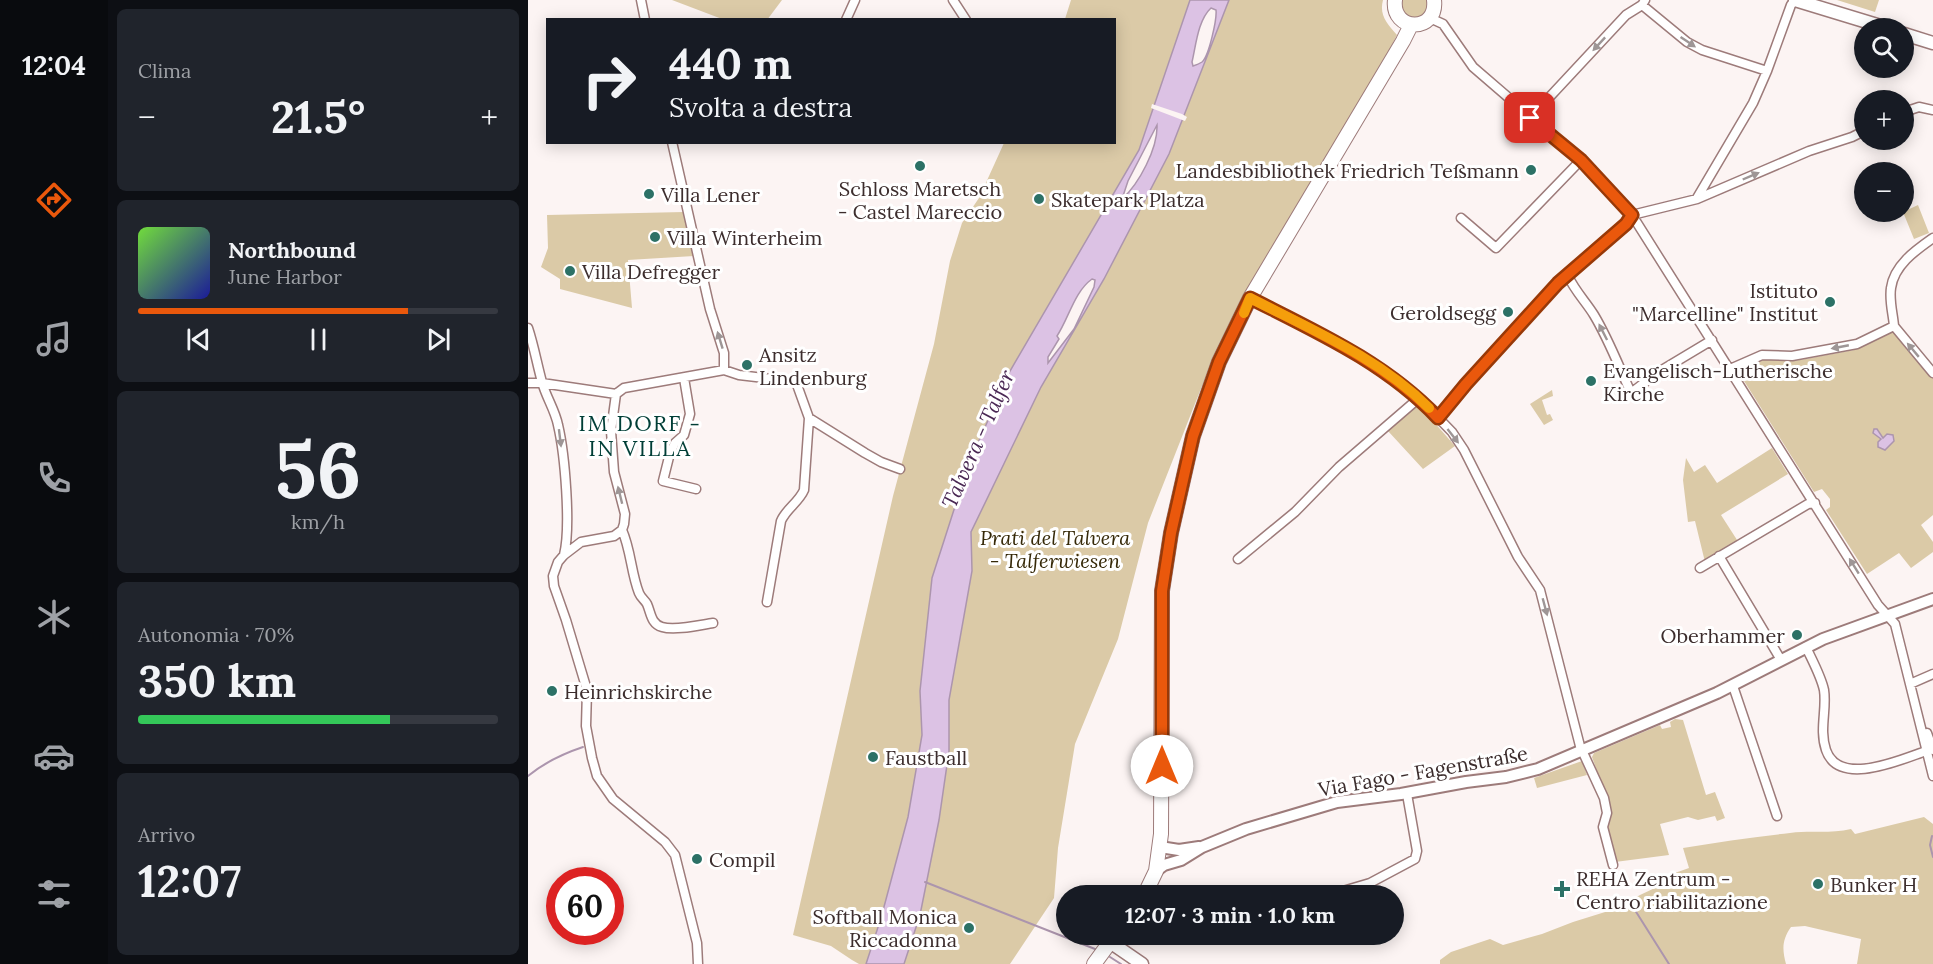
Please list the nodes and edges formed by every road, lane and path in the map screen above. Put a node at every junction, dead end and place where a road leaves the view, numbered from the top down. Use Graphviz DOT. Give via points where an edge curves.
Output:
graph roads {
  1 [pos="641,0"];
  2 [pos="855,0"];
  3 [pos="953,0"];
  4 [pos="1395,0"];
  5 [pos="1434,0"];
  6 [pos="1795,0"];
  7 [pos="1644,3"];
  8 [pos="645,18"];
  9 [pos="847,18"];
  10 [pos="965,18"];
  11 [pos="1430,18"];
  12 [pos="1854,18"];
  13 [pos="1410,25"];
  14 [pos="1914,37"];
  15 [pos="1933,43"];
  16 [pos="1767,71"];
  17 [pos="1914,109"];
  18 [pos="1933,110"];
  19 [pos="1530,118"];
  20 [pos="1854,136"];
  21 [pos="672,144"];
  22 [pos="1581,160"];
  23 [pos="1697,199"];
  24 [pos="1632,215"];
  25 [pos="1461,218"];
  26 [pos="1933,237"];
  27 [pos="1568,276"];
  28 [pos="1250,298"];
  29 [pos="1894,326"];
  30 [pos="528,328"];
  31 [pos="1712,340"];
  32 [pos="1730,369"];
  33 [pos="724,370"];
  34 [pos="1933,373"];
  35 [pos="684,378"];
  36 [pos="528,383"];
  37 [pos="542,383"];
  38 [pos="616,394"];
  39 [pos="1419,398"];
  40 [pos="809,418"];
  41 [pos="1438,418"];
  42 [pos="900,469"];
  43 [pos="696,489"];
  44 [pos="1815,503"];
  45 [pos="568,530"];
  46 [pos="622,530"];
  47 [pos="581,542"];
  48 [pos="564,555"];
  49 [pos="1719,556"];
  50 [pos="1238,559"];
  51 [pos="1700,568"];
  52 [pos="1933,599"];
  53 [pos="767,602"];
  54 [pos="1886,615"];
  55 [pos="713,623"];
  56 [pos="1806,647"];
  57 [pos="1781,660"];
  58 [pos="1933,674"];
  59 [pos="1910,684"];
  60 [pos="1733,686"];
  61 [pos="1582,750"];
  62 [pos="1930,751"];
  63 [pos="1933,776"];
  64 [pos="1407,794"];
  65 [pos="1777,816"];
  66 [pos="1160,847"];
  67 [pos="1202,847"];
  68 [pos="1613,865"];
  69 [pos="1156,871"];
  70 [pos="1149,885"];
  71 [pos="1363,885"];
  72 [pos="1108,945"];
  73 [pos="1121,945"];
  74 [pos="698,964"];
  75 [pos="1094,964"];
  76 [pos="1142,964"];
  1 -- 8 [label="street"];
  2 -- 9 [label="street"];
  3 -- 10 [label="street"];
  4 -- 13 [label="main road" via="1399,18"];
  5 -- 11 [label="main road"];
  6 -- 12 [label="main road"];
  6 -- 16 [label="street"];
  7 -- 16 [label="street, one-way" via="1694,46"];
  7 -- 19 [label="street, one-way" via="1626,15"];
  11 -- 13 [label="main road"];
  11 -- 19 [label="street" via="1443,24 1473,67"];
  13 -- 28 [label="main road"];
  14 -- 15 [label="main road"];
  16 -- 23 [label="street" via="1753,103"];
  17 -- 18 [label="street"];
  19 -- 22 [label="street"];
  23 -- 20 [label="street, one-way"];
  33 -- 21 [label="street, one-way" via="724,353 710,309"];
  22 -- 24 [label="street"];
  22 -- 25 [label="street" via="1496,248"];
  23 -- 24 [label="street"];
  24 -- 27 [label="street"];
  24 -- 31 [label="street"];
  26 -- 29 [label="street" via="1900,266 1891,287"];
  31 -- 27 [label="street, one-way" via="1631,393 1593,313"];
  27 -- 41 [label="street" via="1522,321"];
  28 -- 39 [label="street" via="1368,360"];
  28 -- 66 [label="main road" via="1219,362 1193,436 1171,533 1162,591"];
  29 -- 32 [label="street, one-way" via="1857,344 1792,356 1762,355"];
  34 -- 29 [label="street, one-way"];
  30 -- 37 [label="street"];
  31 -- 32 [label="street"];
  32 -- 44 [label="street"];
  33 -- 35 [label="street"];
  33 -- 40 [label="street" via="796,382"];
  35 -- 38 [label="street" via="624,388"];
  35 -- 43 [label="street" via="690,414 684,435 670,453 663,481"];
  36 -- 37 [label="street"];
  37 -- 38 [label="street"];
  37 -- 45 [label="street, one-way" via="558,426"];
  46 -- 38 [label="street, one-way" via="624,514 614,472 611,431"];
  39 -- 41 [label="street"];
  39 -- 50 [label="street"];
  40 -- 42 [label="street" via="881,462"];
  40 -- 53 [label="street" via="804,490 781,521"];
  41 -- 61 [label="street, one-way" via="1464,450 1518,557 1540,590"];
  44 -- 49 [label="street"];
  54 -- 44 [label="street, one-way"];
  45 -- 47 [label="street"];
  45 -- 48 [label="street"];
  46 -- 47 [label="street" via="614,536"];
  46 -- 55 [label="street" via="640,596 656,623 663,627"];
  47 -- 48 [label="street"];
  48 -- 74 [label="street" via="553,576 554,586 587,690 586,726 597,776 613,800 665,842 675,855 697,943"];
  49 -- 51 [label="street"];
  49 -- 57 [label="street"];
  52 -- 54 [label="street, Via Fago - Fagenstraße"];
  54 -- 56 [label="street, Via Fago - Fagenstraße"];
  54 -- 59 [label="street" via="1894,620"];
  56 -- 57 [label="street, Via Fago - Fagenstraße"];
  56 -- 62 [label="street" via="1824,689 1826,751 1837,764 1864,770"];
  57 -- 60 [label="street, Via Fago - Fagenstraße"];
  58 -- 59 [label="street"];
  59 -- 62 [label="street"];
  60 -- 61 [label="street, Via Fago - Fagenstraße"];
  60 -- 65 [label="street"];
  61 -- 64 [label="street, Via Fago - Fagenstraße" via="1538,769"];
  61 -- 68 [label="street" via="1604,798 1604,827"];
  62 -- 63 [label="street"];
  64 -- 67 [label="street, Via Fago - Fagenstraße" via="1337,802 1246,829"];
  64 -- 71 [label="street" via="1415,859"];
  66 -- 67 [label="street, Via Fago - Fagenstraße"];
  66 -- 69 [label="main road"];
  67 -- 69 [label="street, Via Fago - Fagenstraße"];
  69 -- 70 [label="main road"];
  72 -- 75 [label="main road"];
  73 -- 76 [label="main road"];
}
